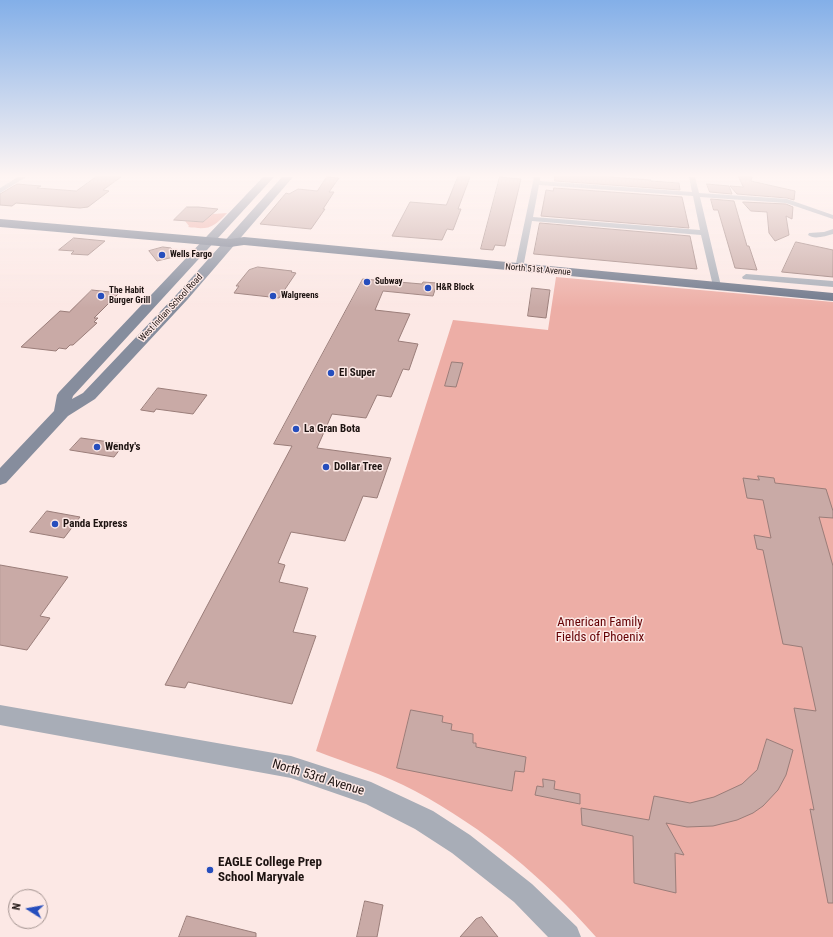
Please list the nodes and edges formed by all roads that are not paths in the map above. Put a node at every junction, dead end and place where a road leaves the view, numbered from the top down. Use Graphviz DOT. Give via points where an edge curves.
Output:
graph roads {
  1 [pos="46,221"];
  2 [pos="229,221"];
  3 [pos="253,221"];
  4 [pos="528,221"];
  5 [pos="550,221"];
  6 [pos="702,221"];
  7 [pos="0,223"];
  8 [pos="833,232"];
  9 [pos="705,233"];
  10 [pos="812,235"];
  11 [pos="213,238"];
  12 [pos="237,240"];
  13 [pos="519,268"];
  14 [pos="746,277"];
  15 [pos="833,284"];
  16 [pos="717,286"];
  17 [pos="833,296"];
  18 [pos="62,412"];
  19 [pos="0,479"];
  20 [pos="0,715"];
  21 [pos="567,937"];
  1 -- 11 [label="main road, North 51st Avenue"];
  2 -- 11 [label="main road, West Indian School Road"];
  3 -- 12 [label="main road, West Indian School Road"];
  4 -- 13 [label="street"];
  5 -- 9 [label="street"];
  6 -- 9 [label="street"];
  7 -- 11 [label="main road, North 51st Avenue"];
  8 -- 10 [label="street"];
  9 -- 16 [label="street"];
  11 -- 12 [label="main road, North 51st Avenue"];
  11 -- 18 [label="main road, West Indian School Road" via="65,395"];
  12 -- 13 [label="main road, North 51st Avenue"];
  12 -- 18 [label="main road, West Indian School Road" via="89,396"];
  13 -- 16 [label="main road, North 51st Avenue"];
  14 -- 15 [label="street"];
  16 -- 17 [label="main road, North 51st Avenue"];
  18 -- 19 [label="main road, West Indian School Road"];
  20 -- 21 [label="street, North 53rd Avenue" via="291,767 371,794 424,820 461,844 523,893"];
}
